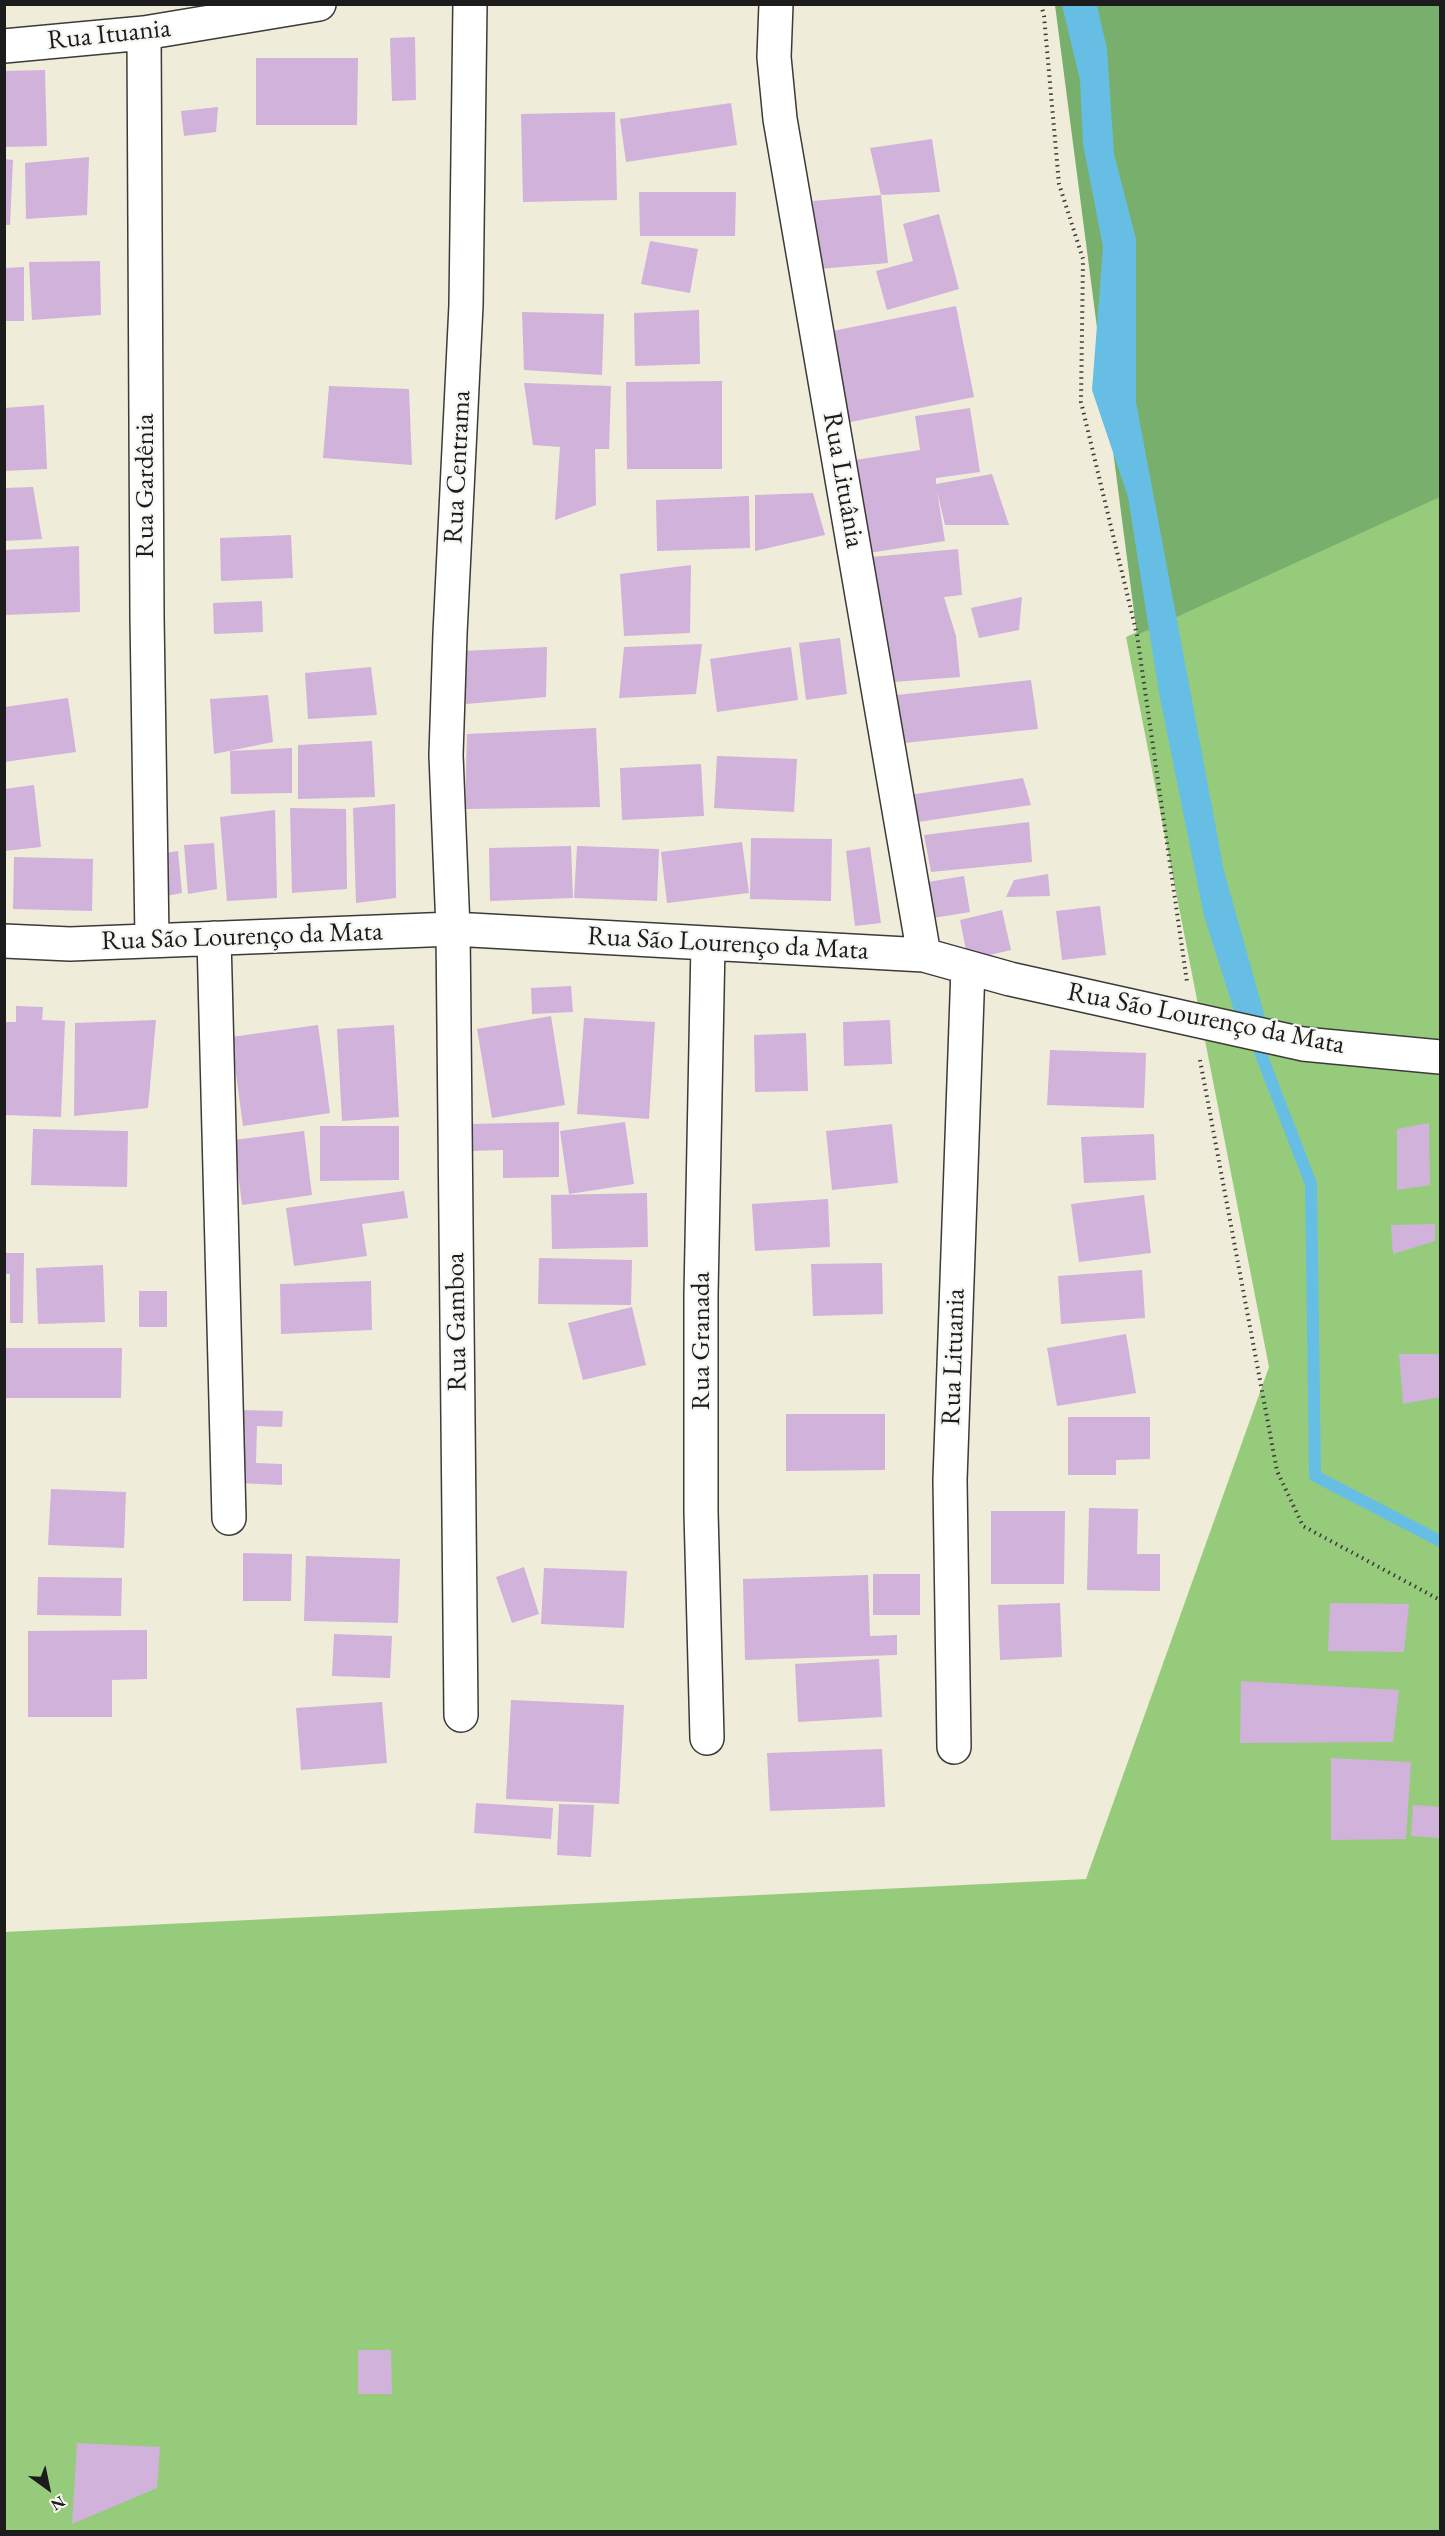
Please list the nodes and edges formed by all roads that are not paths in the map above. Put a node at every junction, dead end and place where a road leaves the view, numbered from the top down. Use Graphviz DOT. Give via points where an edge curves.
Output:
graph roads {
  1 [pos="320,4"];
  2 [pos="470,4"];
  3 [pos="776,4"];
  4 [pos="144,33"];
  5 [pos="4,45"];
  6 [pos="453,929"];
  7 [pos="214,938"];
  8 [pos="152,939"];
  9 [pos="4,941"];
  10 [pos="708,944"];
  11 [pos="924,955"];
  12 [pos="968,968"];
  13 [pos="1440,1057"];
  14 [pos="229,1518"];
  15 [pos="461,1715"];
  16 [pos="707,1738"];
  17 [pos="954,1747"];
  1 -- 4 [label="street, Rua Ituania"];
  2 -- 6 [label="street, Rua Centrama" via="466,305 446,755"];
  3 -- 11 [label="street, Rua Lituânia" via="774,57 780,119"];
  4 -- 5 [label="street, Rua Ituania"];
  4 -- 8 [label="street, Rua Gardênia"];
  6 -- 7 [label="street, Rua São Lourenço da Mata"];
  6 -- 10 [label="street, Rua São Lourenço da Mata"];
  6 -- 15 [label="street, Rua Gamboa"];
  7 -- 8 [label="street, Rua São Lourenço da Mata"];
  7 -- 14 [label="street"];
  8 -- 9 [label="street, Rua São Lourenço da Mata" via="70,944"];
  10 -- 11 [label="street, Rua São Lourenço da Mata"];
  10 -- 16 [label="street, Rua Granada" via="702,1294"];
  11 -- 12 [label="street, Rua São Lourenço da Mata"];
  12 -- 13 [label="street, Rua São Lourenço da Mata" via="1303,1044"];
  12 -- 17 [label="street, Rua Lituania" via="950,1480"];
}
